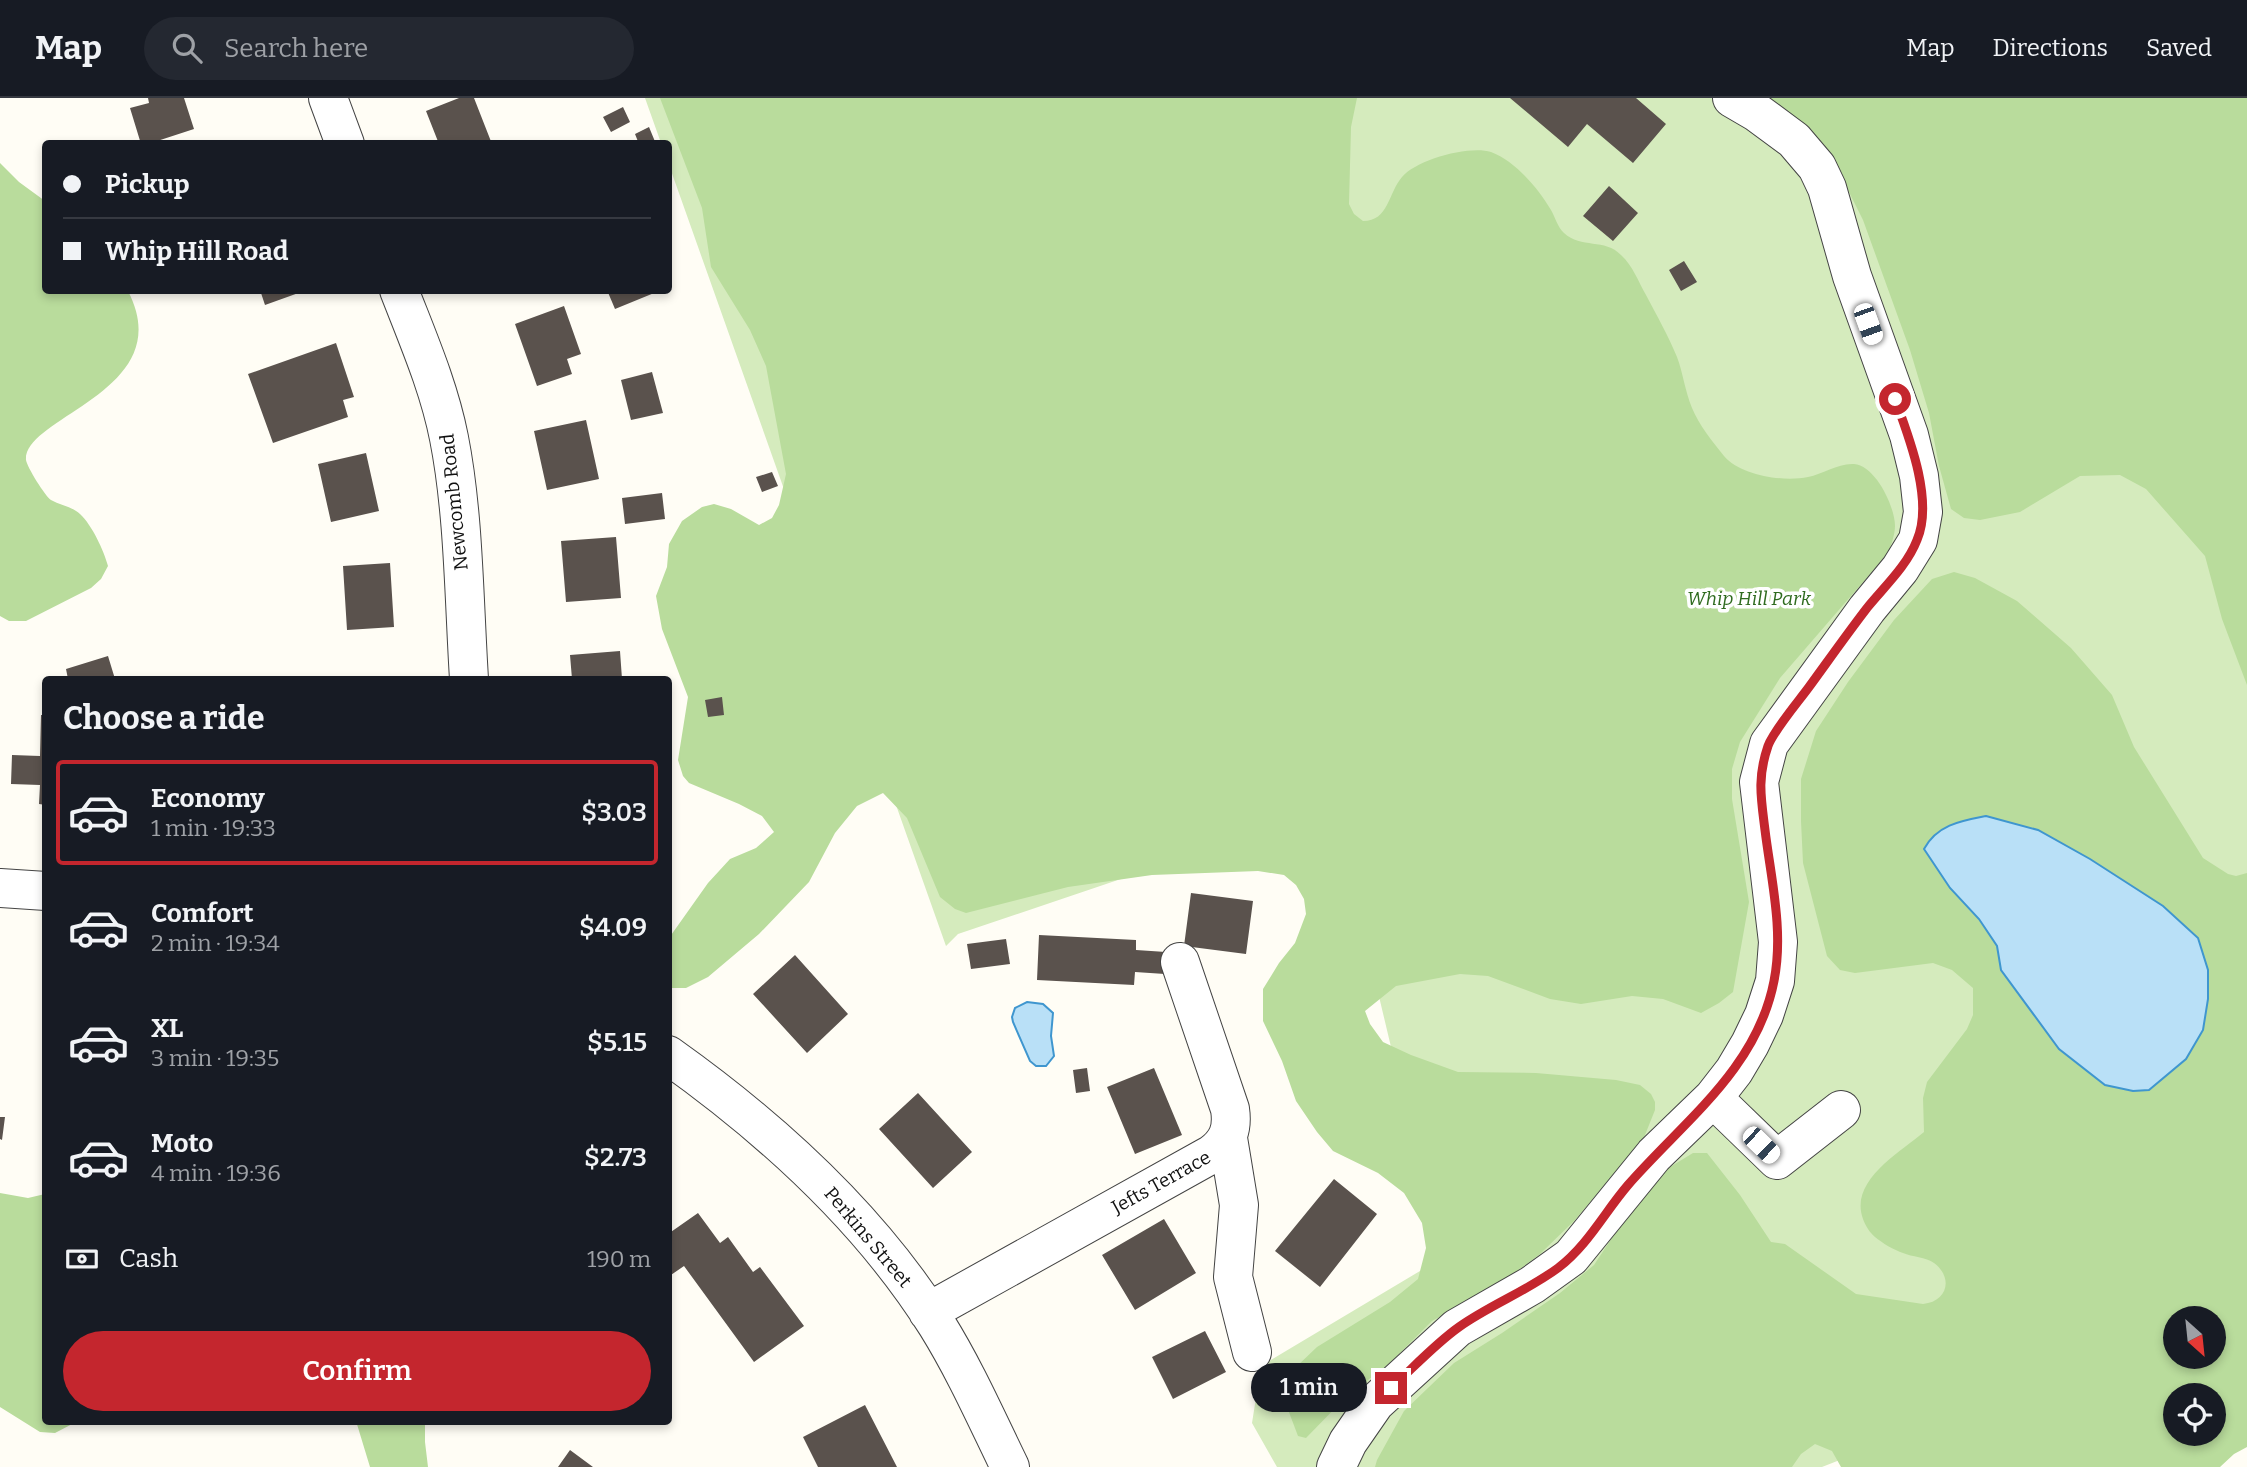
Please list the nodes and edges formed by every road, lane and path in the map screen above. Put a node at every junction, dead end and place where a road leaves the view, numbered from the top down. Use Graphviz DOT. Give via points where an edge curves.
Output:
graph roads {
  1 [pos="328,98"];
  2 [pos="1732,98"];
  3 [pos="344,140"];
  4 [pos="401,294"];
  5 [pos="469,676"];
  6 [pos="0,888"];
  7 [pos="42,891"];
  8 [pos="1180,962"];
  9 [pos="672,1058"];
  10 [pos="1713,1098"];
  11 [pos="1841,1110"];
  12 [pos="1228,1138"];
  13 [pos="928,1312"];
  14 [pos="1252,1352"];
  15 [pos="1010,1467"];
  16 [pos="1336,1467"];
  1 -- 3 [label="street"];
  2 -- 10 [label="street" via="1794,140 1817,167 1827,188 1852,276 1909,435 1923,512 1918,540 1900,569 1769,744 1759,782 1778,942 1774,981 1751,1044"];
  4 -- 5 [label="street, Newcomb Road" via="434,380 451,445"];
  6 -- 7 [label="street"];
  8 -- 12 [label="street, Jefts Terrace" via="1230,1109"];
  9 -- 13 [label="street, Perkins Street" via="760,1124 821,1181"];
  10 -- 11 [label="street" via="1777,1160"];
  10 -- 16 [label="street" via="1654,1155 1571,1257 1457,1328 1375,1402"];
  12 -- 13 [label="street, Jefts Terrace" via="1212,1154"];
  12 -- 14 [label="street" via="1239,1205 1233,1277"];
  13 -- 15 [label="street, Perkins Street"];
}
